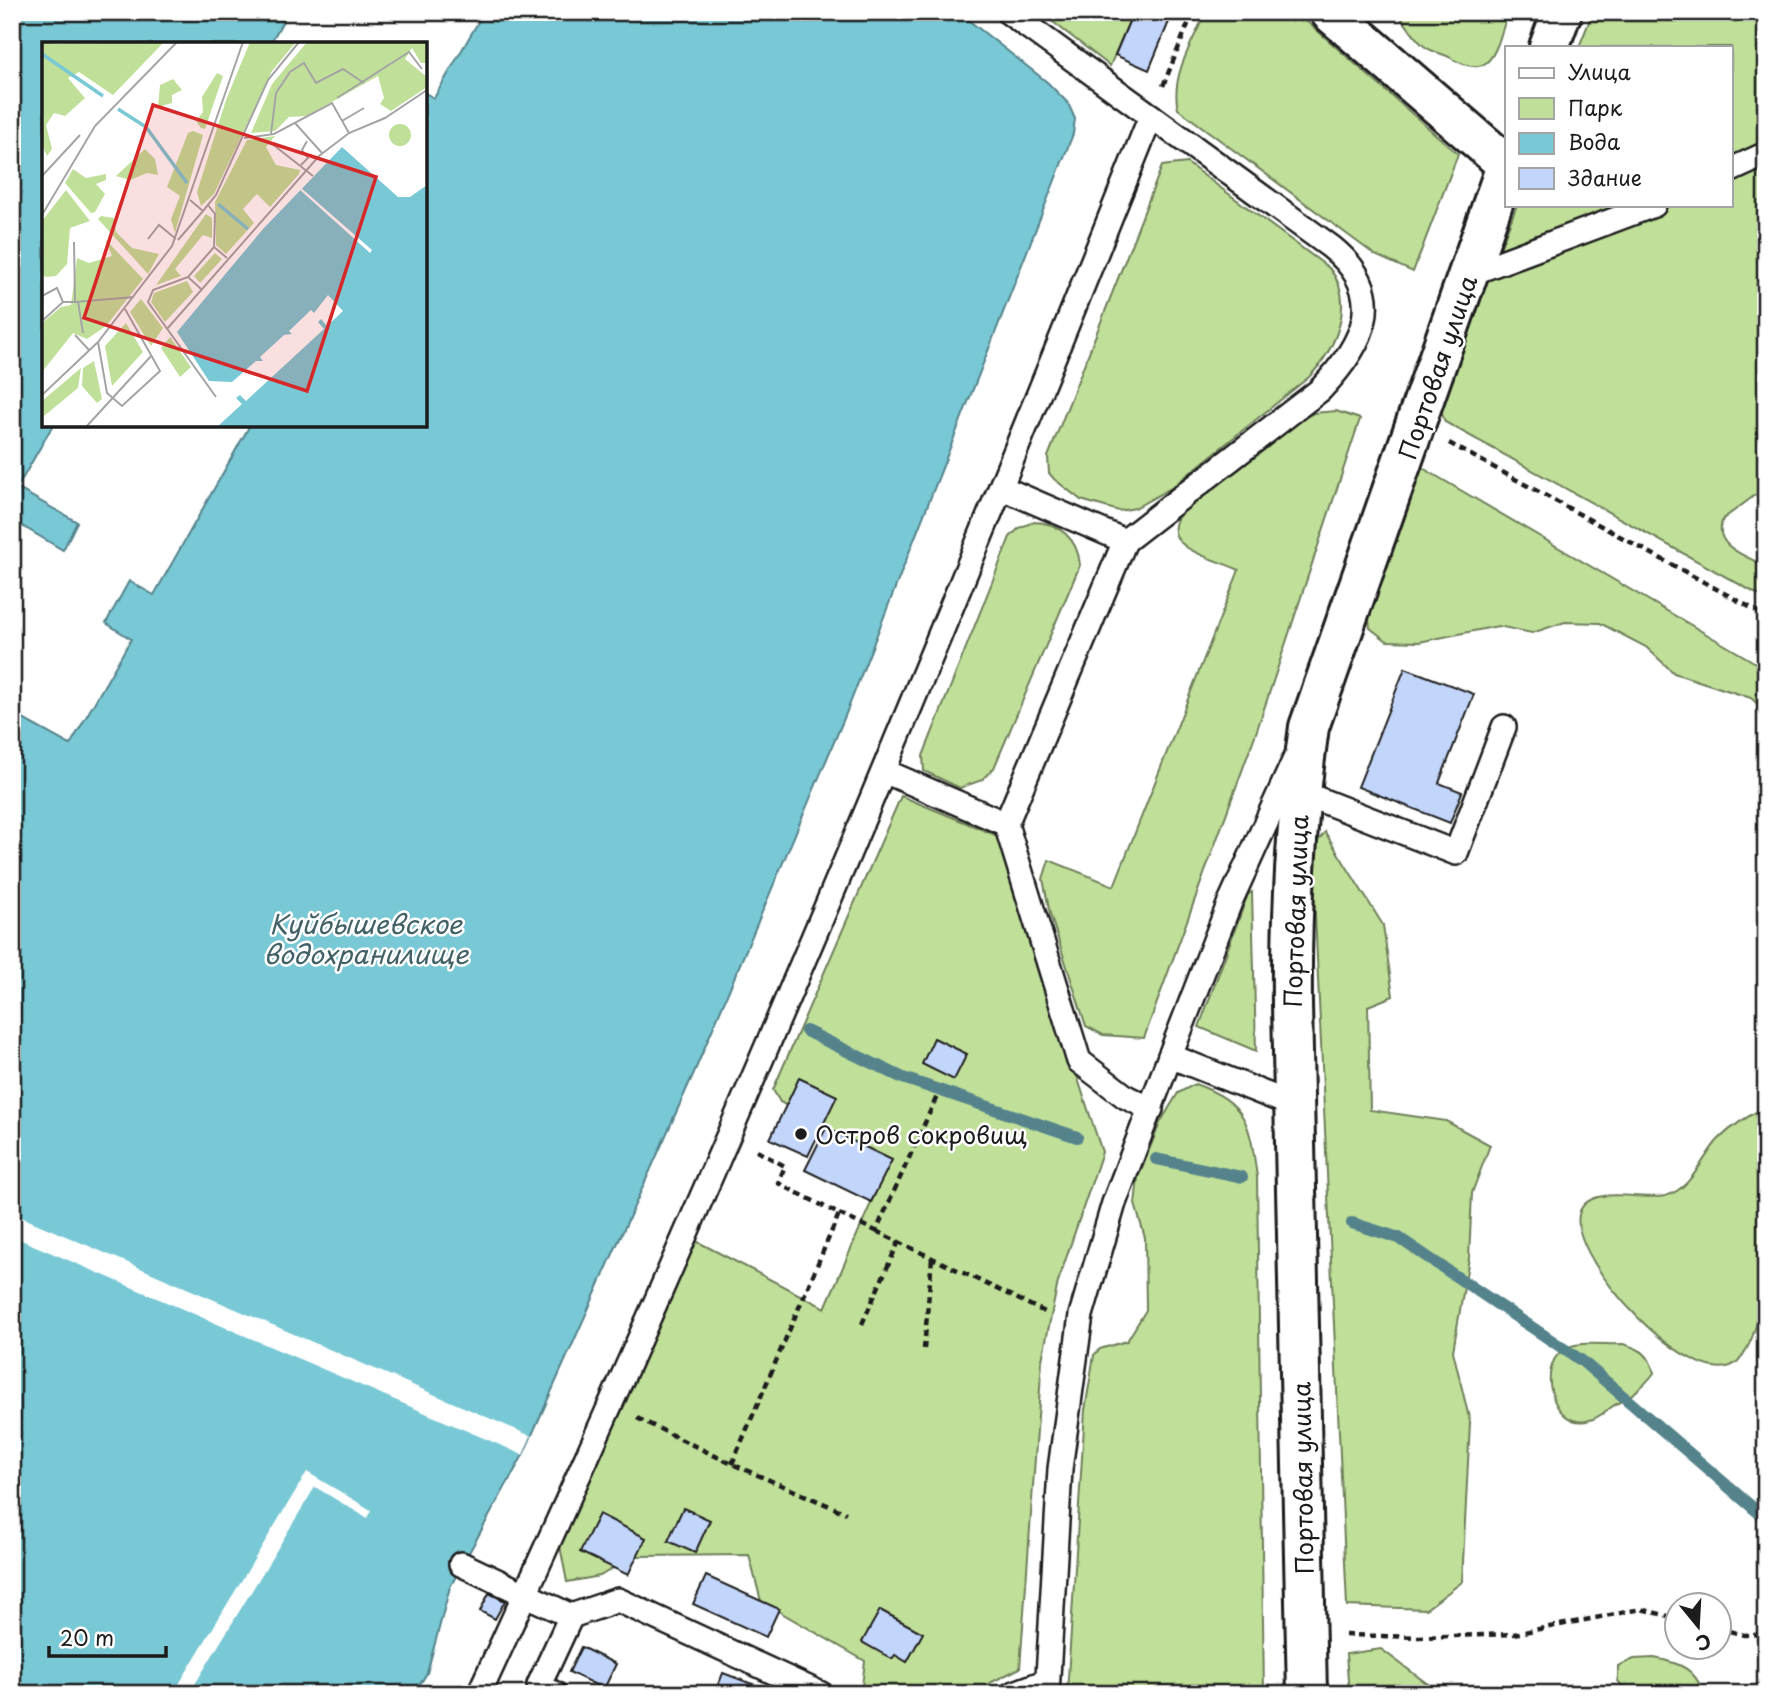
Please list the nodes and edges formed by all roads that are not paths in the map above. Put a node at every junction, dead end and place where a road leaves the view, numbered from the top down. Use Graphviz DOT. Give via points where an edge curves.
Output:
graph roads {
  1 [pos="1008,12"];
  2 [pos="1330,12"];
  3 [pos="1562,12"];
  4 [pos="1549,46"];
  5 [pos="1151,116"];
  6 [pos="1766,154"];
  7 [pos="1505,162"];
  8 [pos="1505,166"];
  9 [pos="1732,170"];
  10 [pos="1651,206"];
  11 [pos="1469,274"];
  12 [pos="1002,488"];
  13 [pos="1125,541"];
  14 [pos="1309,727"];
  15 [pos="1504,727"];
  16 [pos="884,771"];
  17 [pos="1300,792"];
  18 [pos="1006,824"];
  19 [pos="1170,1056"];
  20 [pos="1293,1105"];
  21 [pos="1152,1109"];
  22 [pos="461,1564"];
  23 [pos="525,1595"];
  24 [pos="571,1616"];
  25 [pos="1047,1687"];
  26 [pos="479,1694"];
  27 [pos="555,1694"];
  28 [pos="821,1694"];
  29 [pos="1012,1694"];
  30 [pos="1307,1694"];
  1 -- 5 [label="lane"];
  2 -- 7 [label="street"];
  3 -- 4 [label="street"];
  5 -- 12 [label="lane"];
  5 -- 13 [label="lane" via="1345,258 1363,289 1364,323 1357,345 1320,390"];
  6 -- 9 [label="lane"];
  8 -- 11 [label="street, Портовая улица"];
  10 -- 11 [label="lane"];
  11 -- 14 [label="street, Портовая улица"];
  12 -- 13 [label="lane"];
  12 -- 16 [label="lane"];
  13 -- 18 [label="lane"];
  14 -- 17 [label="street, Портовая улица"];
  14 -- 19 [label="lane" via="1230,902"];
  15 -- 17 [label="lane" via="1455,853"];
  16 -- 18 [label="lane"];
  16 -- 23 [label="lane" via="730,1136"];
  17 -- 20 [label="street, Портовая улица" via="1291,906"];
  18 -- 21 [label="lane" via="1079,1061 1126,1097"];
  19 -- 20 [label="lane"];
  19 -- 21 [label="lane"];
  20 -- 30 [label="street, Портовая улица"];
  21 -- 25 [label="lane" via="1114,1203 1081,1315 1060,1469"];
  22 -- 23 [label="lane"];
  23 -- 24 [label="lane"];
  23 -- 26 [label="lane"];
  24 -- 27 [label="lane" via="539,1685"];
  24 -- 28 [label="lane" via="618,1600"];
  25 -- 29 [label="lane"];
}
